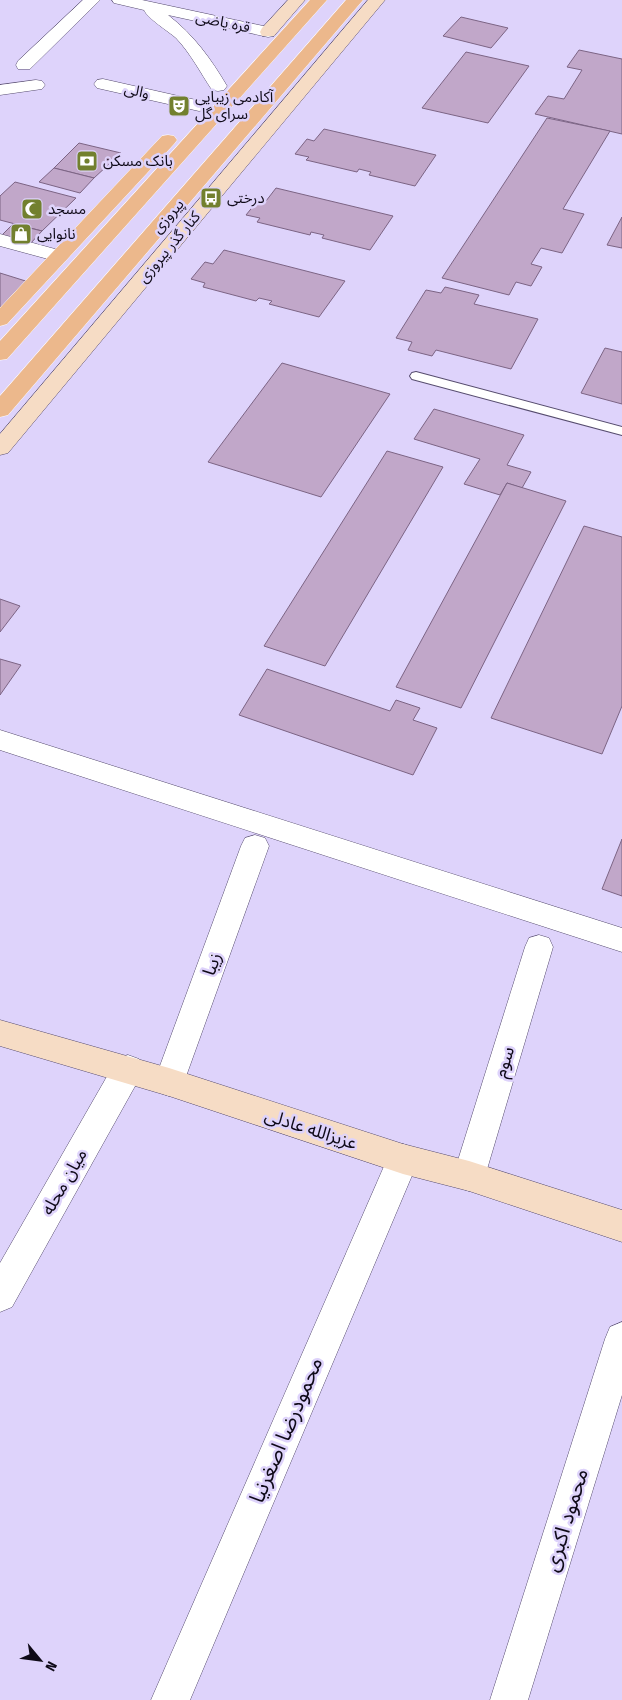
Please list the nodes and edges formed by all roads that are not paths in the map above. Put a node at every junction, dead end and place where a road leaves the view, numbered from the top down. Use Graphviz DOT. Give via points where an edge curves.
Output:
graph roads {
  1 [pos="92,0"];
  2 [pos="120,0"];
  3 [pos="297,0"];
  4 [pos="319,0"];
  5 [pos="355,0"];
  6 [pos="377,0"];
  7 [pos="145,5"];
  8 [pos="268,32"];
  9 [pos="286,36"];
  10 [pos="318,42"];
  11 [pos="24,65"];
  12 [pos="104,84"];
  13 [pos="36,85"];
  14 [pos="218,86"];
  15 [pos="0,90"];
  16 [pos="189,117"];
  17 [pos="0,240"];
  18 [pos="59,256"];
  19 [pos="0,320"];
  20 [pos="0,354"];
  21 [pos="416,376"];
  22 [pos="0,410"];
  23 [pos="622,432"];
  24 [pos="0,448"];
  25 [pos="0,740"];
  26 [pos="255,846"];
  27 [pos="622,940"];
  28 [pos="539,948"];
  29 [pos="0,1032"];
  30 [pos="128,1070"];
  31 [pos="169,1082"];
  32 [pos="403,1159"];
  33 [pos="468,1176"];
  34 [pos="622,1226"];
  35 [pos="0,1295"];
  36 [pos="622,1339"];
  37 [pos="170,1700"];
  38 [pos="509,1700"];
  1 -- 11 [label="street"];
  2 -- 7 [label="street, قره یاضی"];
  3 -- 8 [label="main road"];
  4 -- 9 [label="main road, پیروزی"];
  5 -- 10 [label="main road, پیروزی"];
  6 -- 24 [label="main road, کنار گذر پیروزی"];
  7 -- 8 [label="street, قره یاضی"];
  7 -- 14 [label="street" via="182,34 204,61"];
  8 -- 9 [label="main road"];
  8 -- 14 [label="main road"];
  9 -- 10 [label="main road"];
  9 -- 20 [label="main road, پیروزی"];
  10 -- 22 [label="main road, پیروزی"];
  12 -- 16 [label="street, والی"];
  13 -- 15 [label="street"];
  14 -- 16 [label="main road"];
  16 -- 18 [label="main road"];
  17 -- 18 [label="street"];
  18 -- 19 [label="main road"];
  21 -- 23 [label="lane"];
  25 -- 27 [label="street"];
  26 -- 31 [label="street, زیبا"];
  28 -- 33 [label="street, سوم"];
  29 -- 30 [label="main road, عزیزالله عادلی"];
  30 -- 31 [label="main road, عزیزالله عادلی"];
  30 -- 35 [label="street, میان محله"];
  31 -- 32 [label="main road, عزیزالله عادلی"];
  32 -- 33 [label="main road, عزیزالله عادلی"];
  32 -- 37 [label="street, محمودرضا اصغرنیا"];
  33 -- 34 [label="main road, عزیزالله عادلی"];
  36 -- 38 [label="street, محمود اکبری"];
}
